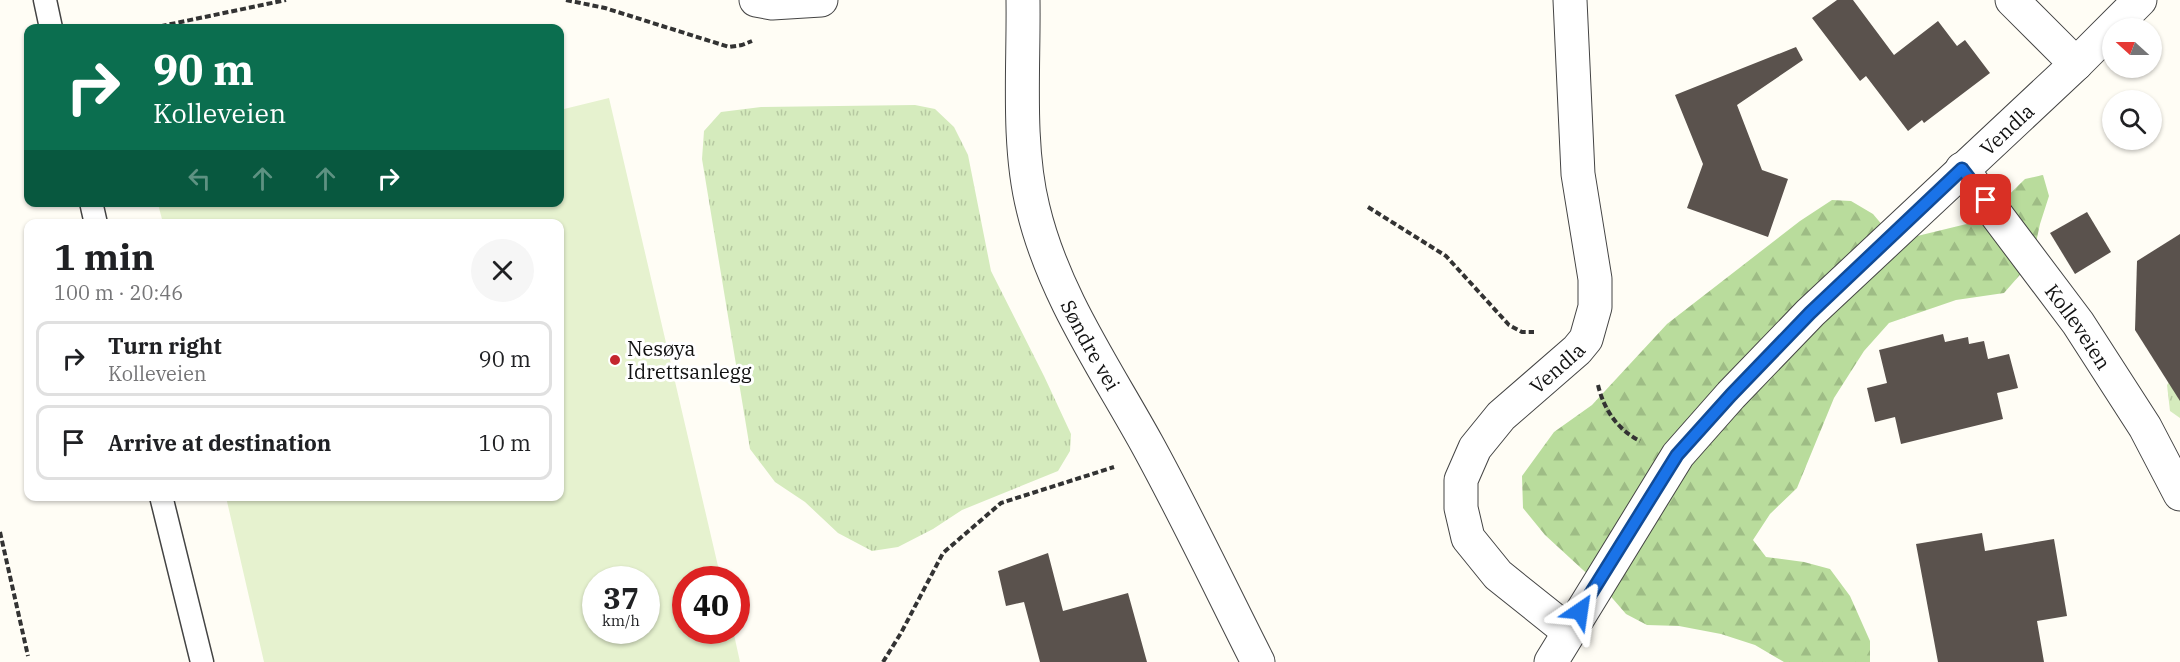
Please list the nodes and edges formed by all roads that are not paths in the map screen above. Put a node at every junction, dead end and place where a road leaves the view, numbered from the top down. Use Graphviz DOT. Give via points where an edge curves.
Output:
graph roads {
  1 [pos="45,0"];
  2 [pos="821,0"];
  3 [pos="1023,0"];
  4 [pos="1570,0"];
  5 [pos="2012,0"];
  6 [pos="2140,0"];
  7 [pos="764,1"];
  8 [pos="50,24"];
  9 [pos="2076,64"];
  10 [pos="1962,169"];
  11 [pos="2180,494"];
  12 [pos="162,501"];
  13 [pos="1568,630"];
  14 [pos="202,662"];
  15 [pos="1258,662"];
  16 [pos="1551,662"];
  1 -- 8 [label="lane"];
  2 -- 7 [label="street"];
  3 -- 15 [label="street, Søndre vei" via="1024,147 1033,207 1049,258 1067,300 1149,447"];
  4 -- 13 [label="street, Vendla" via="1578,174 1595,279 1595,307 1587,339 1501,416 1475,448 1461,480 1461,508 1468,538 1498,575"];
  5 -- 9 [label="street"];
  6 -- 9 [label="street, Vendla"];
  9 -- 10 [label="street, Vendla"];
  10 -- 11 [label="street, Kolleveien" via="2078,323 2145,427"];
  10 -- 13 [label="street, Vendla" via="1810,313 1677,455"];
  12 -- 14 [label="lane"];
  13 -- 16 [label="street, Vendla"];
}
